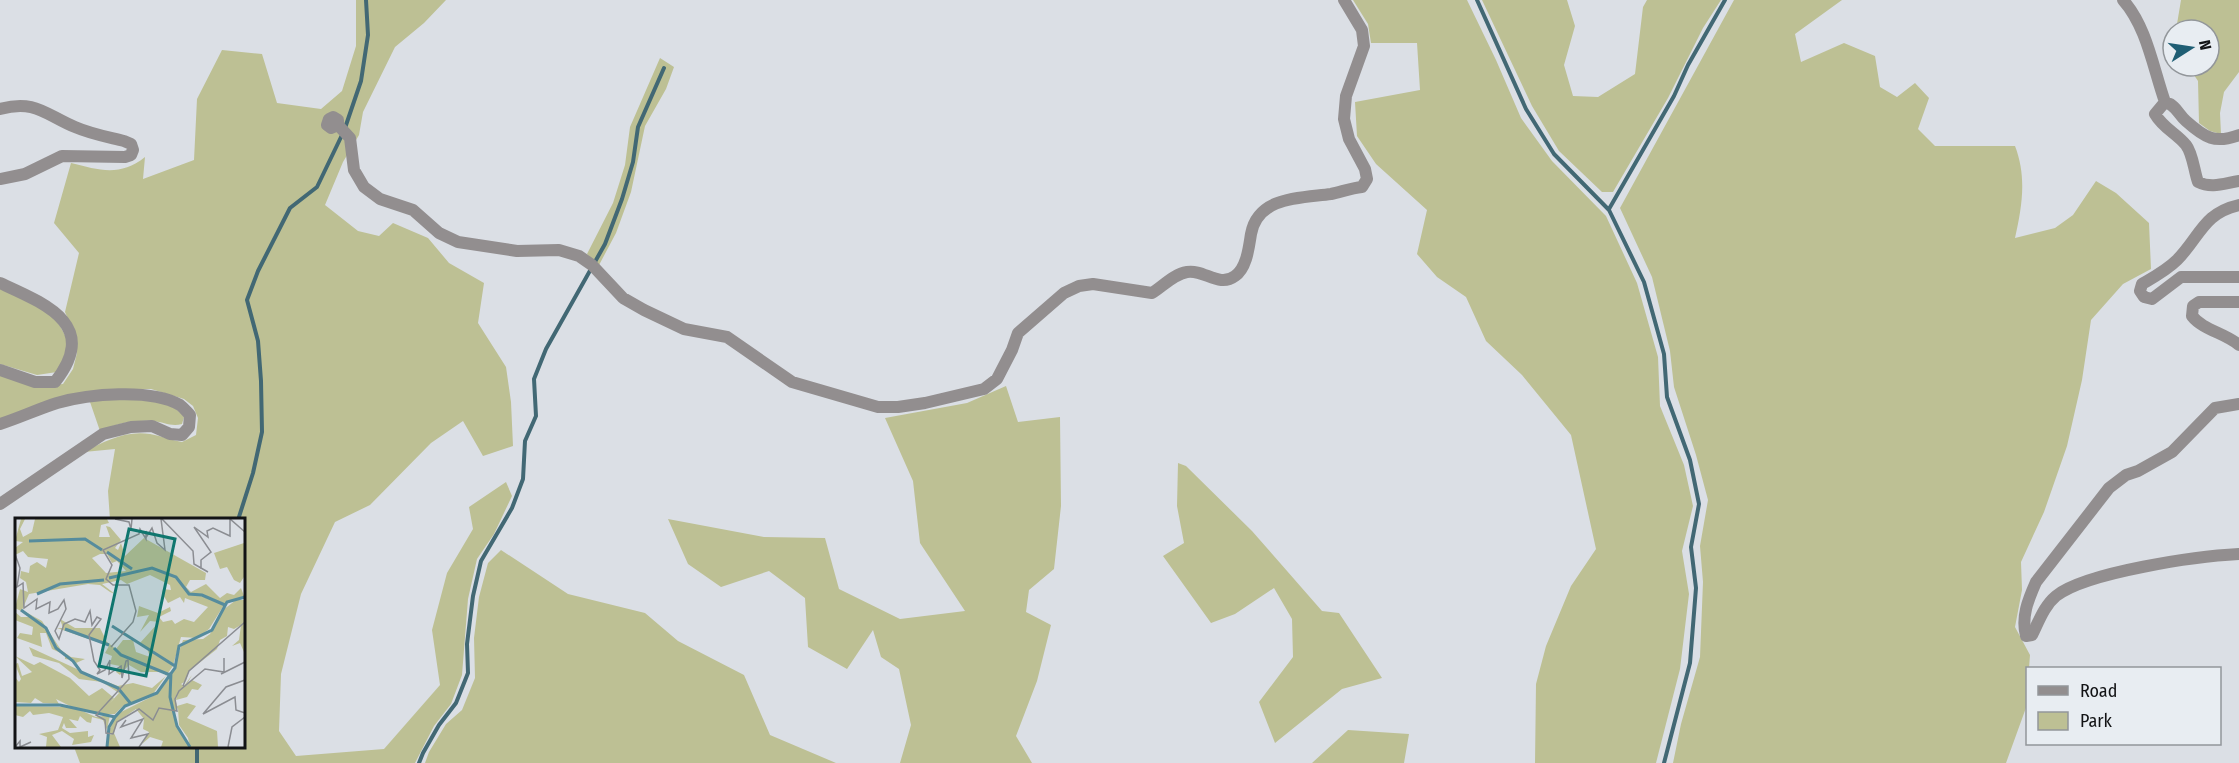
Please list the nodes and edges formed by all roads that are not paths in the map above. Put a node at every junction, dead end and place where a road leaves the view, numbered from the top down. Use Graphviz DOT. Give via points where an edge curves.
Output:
graph roads {
  1 [pos="1344,0"];
  2 [pos="2123,0"];
  3 [pos="2165,102"];
  4 [pos="0,109"];
  5 [pos="338,125"];
  6 [pos="2239,135"];
  7 [pos="0,179"];
  8 [pos="2239,181"];
  9 [pos="2239,206"];
  10 [pos="2239,277"];
  11 [pos="0,284"];
  12 [pos="2239,302"];
  13 [pos="2239,345"];
  14 [pos="0,370"];
  15 [pos="2239,404"];
  16 [pos="0,424"];
  17 [pos="0,504"];
  18 [pos="2239,554"];
  1 -- 5 [label="street" via="1362,30 1364,46 1346,96 1344,119 1349,139 1365,169 1362,187 1269,206 1258,215 1241,270 1226,280 1187,272 1152,293 1093,284 1064,293 1018,333 997,379 984,389 898,407 878,407 792,382 727,337 684,328 623,298 579,256 559,250 517,251 458,242 438,233 413,210 380,199 364,187 354,170 350,138"];
  2 -- 3 [label="street" via="2142,33"];
  3 -- 6 [label="street" via="2215,140"];
  3 -- 8 [label="street" via="2155,114 2186,144 2199,182 2214,186"];
  4 -- 7 [label="street" via="36,107 74,127 131,144 133,150 125,157 62,156 25,174"];
  9 -- 10 [label="street" via="2226,208 2206,221 2180,258 2142,284 2140,291 2152,299 2181,277"];
  11 -- 14 [label="street" via="58,313 73,343 71,358 55,382 35,382"];
  12 -- 13 [label="street" via="2199,302 2193,306 2192,316"];
  15 -- 18 [label="street" via="2215,408 2172,452 2126,474 2109,488 2036,582 2025,613 2026,636 2032,635 2043,610 2055,597 2080,583 2187,560"];
  16 -- 17 [label="street" via="56,403 111,394 161,399 180,405 190,415 189,427 182,435 152,426 104,434"];
}
